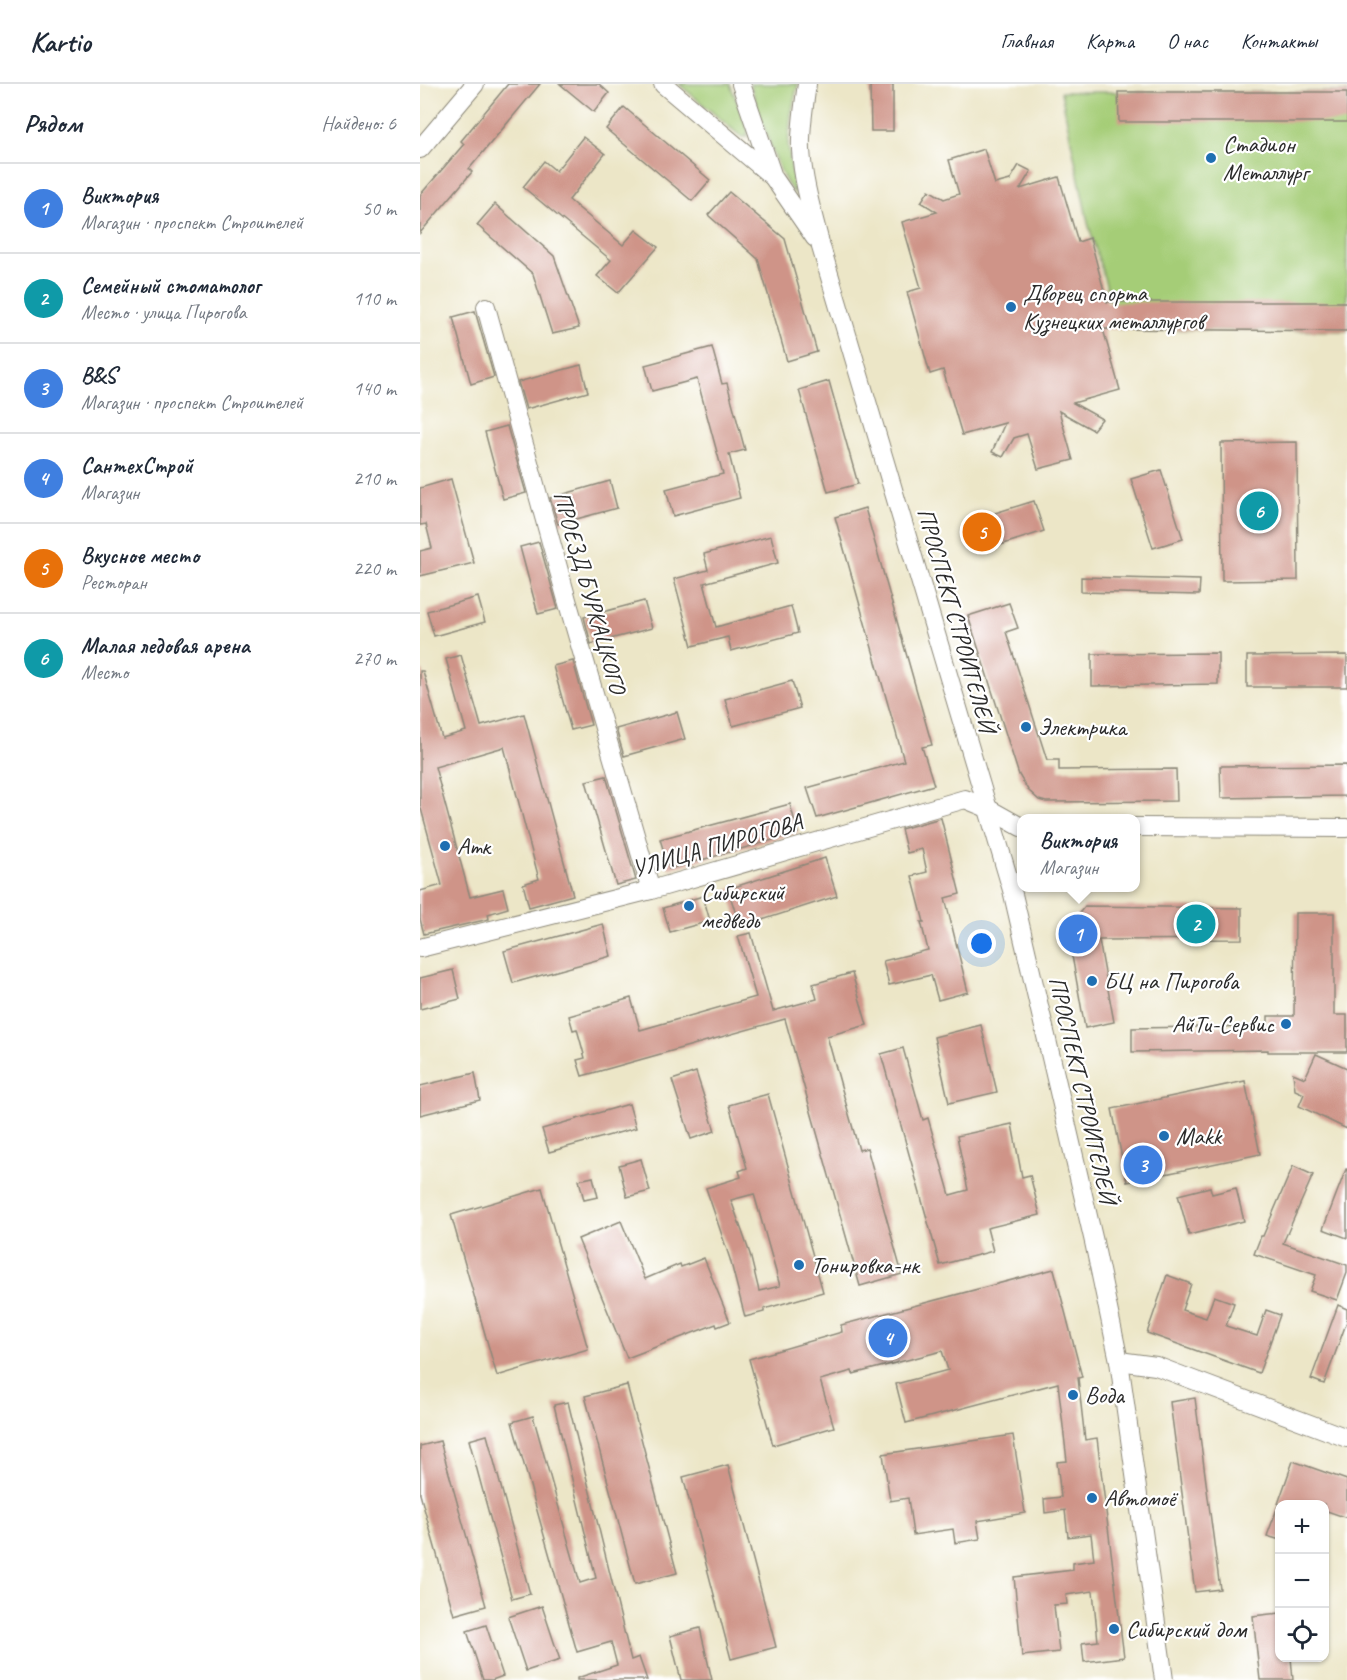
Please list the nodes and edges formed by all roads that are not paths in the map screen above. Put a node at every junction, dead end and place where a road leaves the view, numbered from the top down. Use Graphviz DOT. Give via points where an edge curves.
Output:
graph roads {
  1 [pos="475,84"];
  2 [pos="663,84"];
  3 [pos="741,84"];
  4 [pos="807,84"];
  5 [pos="420,149"];
  6 [pos="773,177"];
  7 [pos="820,247"];
  8 [pos="486,306"];
  9 [pos="987,808"];
  10 [pos="1017,825"];
  11 [pos="1140,827"];
  12 [pos="1347,828"];
  13 [pos="651,890"];
  14 [pos="420,948"];
  15 [pos="1119,1361"];
  16 [pos="1347,1438"];
  17 [pos="1164,1680"];
  1 -- 5 [label="street"];
  2 -- 6 [label="street"];
  3 -- 6 [label="street"];
  4 -- 7 [label="street" via="801,148"];
  6 -- 7 [label="street"];
  7 -- 9 [label="street, ПРОСПЕКТ СТРОИТЕЛЕЙ"];
  8 -- 13 [label="street, ПРОЕЗД БУРКАЦКОГО"];
  9 -- 10 [label="street, УЛИЦА ПИРОГОВА"];
  9 -- 13 [label="street, УЛИЦА ПИРОГОВА" via="965,799 938,805"];
  9 -- 15 [label="street, ПРОСПЕКТ СТРОИТЕЛЕЙ" via="1012,890"];
  11 -- 12 [label="street"];
  13 -- 14 [label="street, УЛИЦА ПИРОГОВА"];
  15 -- 16 [label="street" via="1156,1366"];
  15 -- 17 [label="street, ПРОСПЕКТ СТРОИТЕЛЕЙ"];
}
